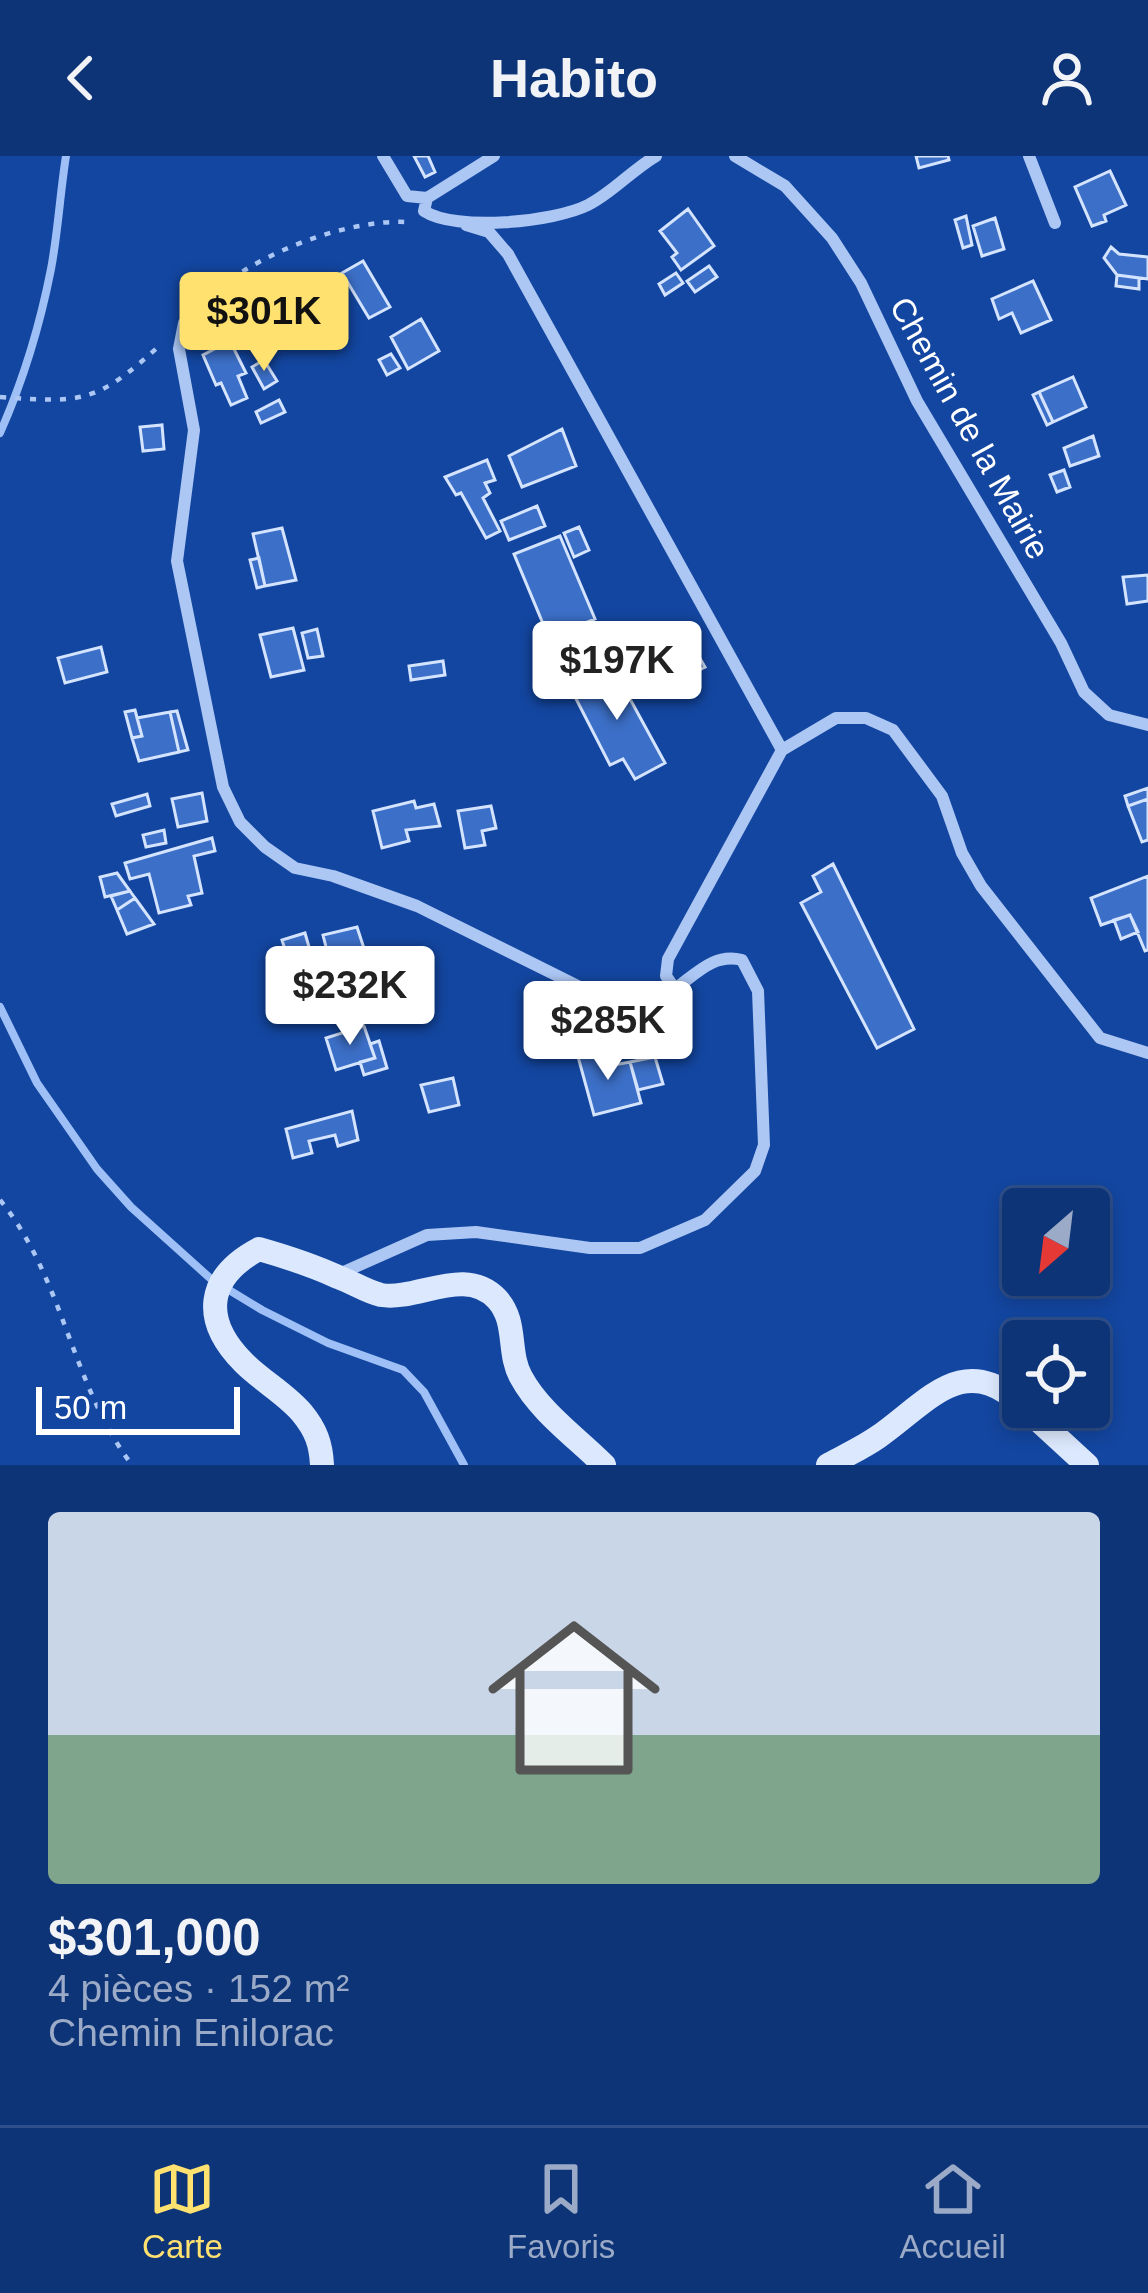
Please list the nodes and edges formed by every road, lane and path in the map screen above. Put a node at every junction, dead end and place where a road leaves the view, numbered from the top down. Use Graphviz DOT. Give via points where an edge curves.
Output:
graph roads {
  1 [pos="383,156"];
  2 [pos="494,156"];
  3 [pos="656,156"];
  4 [pos="735,156"];
  5 [pos="1029,156"];
  6 [pos="427,198"];
  7 [pos="1055,223"];
  8 [pos="466,225"];
  9 [pos="184,323"];
  10 [pos="0,397"];
  11 [pos="1148,725"];
  12 [pos="782,750"];
  13 [pos="675,989"];
  14 [pos="1148,1053"];
  15 [pos="0,1200"];
  16 [pos="336,1276"];
  17 [pos="1002,1390"];
  18 [pos="1047,1428"];
  19 [pos="132,1465"];
  20 [pos="322,1465"];
  21 [pos="604,1465"];
  22 [pos="828,1465"];
  23 [pos="1088,1465"];
  1 -- 6 [label="street" via="407,196"];
  2 -- 6 [label="street"];
  3 -- 8 [label="street" via="591,204 557,216"];
  4 -- 11 [label="street, Chemin de la Mairie" via="784,186 832,238 1084,692 1109,716"];
  5 -- 7 [label="street"];
  6 -- 8 [label="street" via="424,211"];
  8 -- 9 [label="path" via="385,221 295,246 218,285"];
  8 -- 12 [label="street" via="489,232 508,254"];
  9 -- 10 [label="path" via="117,383 86,399"];
  9 -- 13 [label="street" via="178,349 194,430 177,561 224,787 240,822 296,868 417,907 592,993 620,1002"];
  12 -- 13 [label="street" via="668,959"];
  12 -- 14 [label="street" via="836,718 866,718 893,730 942,796 981,886 1100,1038"];
  13 -- 16 [label="street" via="726,956 742,960 758,992 764,1144 755,1171 704,1220 640,1248 427,1235"];
  15 -- 19 [label="path" via="40,1258 71,1348"];
  16 -- 20 [label="street" via="260,1249 239,1260 214,1294 220,1328 241,1361 301,1412 321,1443"];
  16 -- 21 [label="street" via="380,1295 473,1285 495,1296 511,1322 519,1374"];
  17 -- 22 [label="street" via="978,1378 946,1385"];
  18 -- 23 [label="street"];
}
